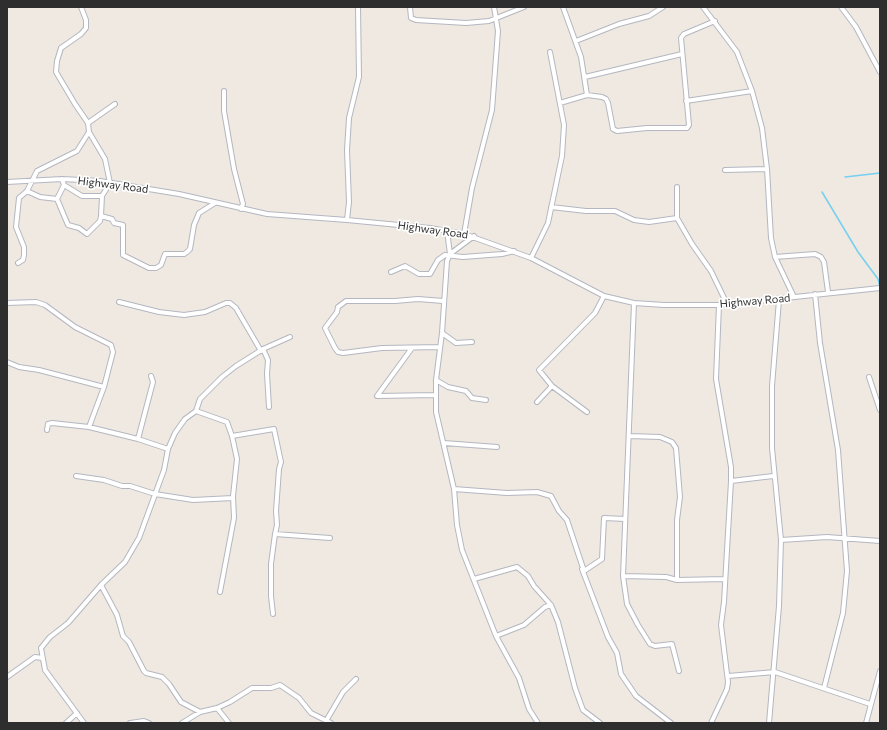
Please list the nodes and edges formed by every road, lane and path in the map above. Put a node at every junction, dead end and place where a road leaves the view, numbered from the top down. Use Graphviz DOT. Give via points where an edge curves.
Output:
graph roads {
  1 [pos="81,7"];
  2 [pos="358,7"];
  3 [pos="410,7"];
  4 [pos="494,7"];
  5 [pos="524,7"];
  6 [pos="564,7"];
  7 [pos="662,7"];
  8 [pos="703,7"];
  9 [pos="841,7"];
  10 [pos="496,18"];
  11 [pos="715,21"];
  12 [pos="576,41"];
  13 [pos="550,52"];
  14 [pos="682,54"];
  15 [pos="880,72"];
  16 [pos="585,77"];
  17 [pos="224,91"];
  18 [pos="752,91"];
  19 [pos="587,95"];
  20 [pos="686,101"];
  21 [pos="560,103"];
  22 [pos="115,104"];
  23 [pos="88,123"];
  24 [pos="89,132"];
  25 [pos="767,169"];
  26 [pos="725,170"];
  27 [pos="62,179"];
  28 [pos="34,180"];
  29 [pos="7,182"];
  30 [pos="110,183"];
  31 [pos="64,185"];
  32 [pos="677,187"];
  33 [pos="27,190"];
  34 [pos="102,196"];
  35 [pos="57,199"];
  36 [pos="215,202"];
  37 [pos="551,207"];
  38 [pos="242,209"];
  39 [pos="101,216"];
  40 [pos="677,218"];
  41 [pos="347,220"];
  42 [pos="447,231"];
  43 [pos="464,234"];
  44 [pos="474,236"];
  45 [pos="515,251"];
  46 [pos="450,254"];
  47 [pos="775,257"];
  48 [pos="531,258"];
  49 [pos="18,263"];
  50 [pos="391,272"];
  51 [pos="880,288"];
  52 [pos="828,292"];
  53 [pos="815,294"];
  54 [pos="604,296"];
  55 [pos="794,297"];
  56 [pos="779,300"];
  57 [pos="443,301"];
  58 [pos="119,302"];
  59 [pos="7,303"];
  60 [pos="634,303"];
  61 [pos="727,304"];
  62 [pos="719,305"];
  63 [pos="442,333"];
  64 [pos="290,337"];
  65 [pos="472,342"];
  66 [pos="440,346"];
  67 [pos="412,348"];
  68 [pos="262,350"];
  69 [pos="7,362"];
  70 [pos="151,376"];
  71 [pos="869,377"];
  72 [pos="436,380"];
  73 [pos="104,386"];
  74 [pos="552,386"];
  75 [pos="436,395"];
  76 [pos="486,400"];
  77 [pos="538,402"];
  78 [pos="269,407"];
  79 [pos="880,410"];
  80 [pos="196,411"];
  81 [pos="588,412"];
  82 [pos="89,427"];
  83 [pos="47,430"];
  84 [pos="232,436"];
  85 [pos="629,436"];
  86 [pos="138,439"];
  87 [pos="444,443"];
  88 [pos="497,447"];
  89 [pos="168,449"];
  90 [pos="76,476"];
  91 [pos="773,476"];
  92 [pos="731,481"];
  93 [pos="454,488"];
  94 [pos="155,494"];
  95 [pos="233,498"];
  96 [pos="564,517"];
  97 [pos="625,518"];
  98 [pos="275,534"];
  99 [pos="330,538"];
  100 [pos="844,539"];
  101 [pos="781,540"];
  102 [pos="880,541"];
  103 [pos="623,576"];
  104 [pos="474,578"];
  105 [pos="725,579"];
  106 [pos="677,580"];
  107 [pos="101,585"];
  108 [pos="220,592"];
  109 [pos="551,605"];
  110 [pos="273,614"];
  111 [pos="496,636"];
  112 [pos="42,658"];
  113 [pos="679,671"];
  114 [pos="880,671"];
  115 [pos="775,672"];
  116 [pos="8,676"];
  117 [pos="728,676"];
  118 [pos="356,679"];
  119 [pos="824,688"];
  120 [pos="870,704"];
  121 [pos="217,708"];
  122 [pos="200,712"];
  123 [pos="77,713"];
  124 [pos="326,721"];
  125 [pos="66,723"];
  126 [pos="84,723"];
  127 [pos="130,723"];
  128 [pos="149,723"];
  129 [pos="182,723"];
  130 [pos="229,723"];
  131 [pos="331,723"];
  132 [pos="538,723"];
  133 [pos="600,723"];
  134 [pos="671,723"];
  135 [pos="711,723"];
  136 [pos="769,723"];
  137 [pos="866,723"];
  1 -- 23 [label="street" via="86,28 61,48 56,72"];
  2 -- 41 [label="street" via="359,77 349,118"];
  3 -- 10 [label="street" via="412,18 416,20 466,23"];
  4 -- 10 [label="street"];
  5 -- 10 [label="street"];
  6 -- 12 [label="street"];
  7 -- 12 [label="street" via="649,16 619,24"];
  8 -- 11 [label="street"];
  9 -- 15 [label="street" via="856,27"];
  10 -- 43 [label="street" via="497,43 492,110 472,188"];
  11 -- 14 [label="street" via="682,36"];
  11 -- 18 [label="street" via="737,52"];
  12 -- 16 [label="street"];
  13 -- 21 [label="street"];
  14 -- 16 [label="street"];
  14 -- 20 [label="street"];
  16 -- 19 [label="street"];
  17 -- 38 [label="street" via="224,111"];
  18 -- 20 [label="street"];
  18 -- 25 [label="street" via="762,128"];
  19 -- 20 [label="street" via="606,99 613,129 617,131 687,128 689,124"];
  19 -- 21 [label="street"];
  21 -- 37 [label="street" via="564,125 563,148"];
  22 -- 23 [label="street"];
  23 -- 24 [label="street"];
  24 -- 28 [label="street" via="77,150 37,170"];
  24 -- 30 [label="street" via="105,159"];
  25 -- 26 [label="street"];
  25 -- 47 [label="street" via="771,238"];
  27 -- 28 [label="street, Highway Road"];
  27 -- 30 [label="street, Highway Road"];
  27 -- 31 [label="street"];
  28 -- 29 [label="street, Highway Road"];
  28 -- 33 [label="street"];
  30 -- 34 [label="street"];
  30 -- 36 [label="street, Highway Road"];
  31 -- 34 [label="street" via="82,196"];
  31 -- 35 [label="street"];
  32 -- 40 [label="street"];
  33 -- 35 [label="street" via="40,197"];
  33 -- 49 [label="street" via="19,198 17,211 16,227 24,247 23,260"];
  34 -- 39 [label="street"];
  35 -- 39 [label="street" via="68,225 85,233 91,231"];
  36 -- 38 [label="street, Highway Road"];
  36 -- 39 [label="street" via="198,213 188,252 165,254 161,265 156,268 149,268 123,255 123,226"];
  37 -- 40 [label="street" via="615,211 634,220 649,222"];
  37 -- 48 [label="street" via="548,223"];
  38 -- 41 [label="street, Highway Road" via="266,214"];
  40 -- 61 [label="street" via="711,271"];
  41 -- 42 [label="street, Highway Road"];
  42 -- 43 [label="street, Highway Road"];
  42 -- 46 [label="street"];
  43 -- 44 [label="street, Highway Road"];
  44 -- 45 [label="street, Highway Road"];
  44 -- 46 [label="street"];
  45 -- 46 [label="street" via="463,257"];
  45 -- 48 [label="street, Highway Road"];
  46 -- 50 [label="street" via="441,257 430,274 419,274 405,266"];
  46 -- 57 [label="street"];
  47 -- 52 [label="street" via="815,254 820,257 824,262"];
  47 -- 55 [label="street"];
  48 -- 54 [label="street, Highway Road"];
  51 -- 52 [label="street, Highway Road"];
  52 -- 53 [label="street, Highway Road"];
  53 -- 55 [label="street, Highway Road"];
  53 -- 100 [label="street" via="820,343 838,450"];
  54 -- 60 [label="street, Highway Road"];
  54 -- 74 [label="street" via="595,313 540,368 539,372"];
  55 -- 56 [label="street, Highway Road"];
  56 -- 61 [label="street, Highway Road"];
  56 -- 91 [label="street" via="772,386"];
  57 -- 63 [label="street"];
  57 -- 67 [label="street" via="348,301 338,307 325,326 338,352"];
  58 -- 68 [label="street" via="184,315 206,312 230,303 236,308"];
  59 -- 73 [label="street" via="36,302 75,327 111,345 113,352"];
  60 -- 62 [label="street, Highway Road"];
  60 -- 85 [label="street"];
  61 -- 62 [label="street, Highway Road"];
  62 -- 92 [label="street" via="716,379 731,467"];
  63 -- 65 [label="street" via="456,343"];
  63 -- 66 [label="street"];
  64 -- 68 [label="street"];
  66 -- 67 [label="street"];
  66 -- 72 [label="street"];
  67 -- 75 [label="street" via="377,396"];
  68 -- 78 [label="street" via="268,360 266,374"];
  68 -- 80 [label="street" via="222,377 200,399"];
  69 -- 73 [label="street"];
  70 -- 86 [label="street" via="153,382"];
  71 -- 79 [label="street"];
  72 -- 75 [label="street"];
  72 -- 76 [label="street" via="448,387 466,391 472,398"];
  73 -- 82 [label="street"];
  74 -- 77 [label="street"];
  74 -- 81 [label="street"];
  75 -- 87 [label="street" via="436,412"];
  80 -- 84 [label="street" via="226,422"];
  80 -- 89 [label="street" via="185,419"];
  82 -- 83 [label="street" via="52,423 48,424"];
  82 -- 86 [label="street"];
  84 -- 95 [label="street" via="237,459"];
  84 -- 98 [label="street" via="274,429 282,462 279,469"];
  85 -- 97 [label="street"];
  85 -- 106 [label="street" via="660,437 672,442 676,448 680,497 677,520"];
  86 -- 89 [label="street"];
  87 -- 88 [label="street"];
  87 -- 93 [label="street"];
  89 -- 94 [label="street"];
  90 -- 94 [label="street" via="104,480"];
  91 -- 92 [label="street"];
  91 -- 101 [label="street"];
  92 -- 105 [label="street"];
  93 -- 96 [label="street" via="507,493 544,493 551,496"];
  93 -- 104 [label="street" via="462,550"];
  94 -- 95 [label="street" via="193,500"];
  94 -- 107 [label="street" via="139,538 125,562"];
  95 -- 108 [label="street" via="234,518"];
  96 -- 97 [label="street" via="584,571 602,559 604,518"];
  96 -- 134 [label="street" via="604,628 617,653 621,674 636,696"];
  97 -- 103 [label="street"];
  98 -- 99 [label="street"];
  98 -- 110 [label="street" via="271,564"];
  100 -- 101 [label="street"];
  100 -- 102 [label="street"];
  100 -- 119 [label="street" via="847,571 843,613"];
  101 -- 115 [label="street"];
  103 -- 106 [label="street" via="666,577"];
  103 -- 113 [label="street" via="627,604 638,625 652,646 672,644"];
  104 -- 109 [label="street" via="517,567 528,576"];
  104 -- 111 [label="street"];
  105 -- 106 [label="street"];
  105 -- 117 [label="street" via="721,625"];
  107 -- 112 [label="street" via="68,623 46,642 42,648"];
  107 -- 122 [label="street" via="117,615 123,636 129,642 144,671 162,678 181,702"];
  109 -- 111 [label="street" via="524,625"];
  109 -- 133 [label="street" via="581,705"];
  111 -- 132 [label="street" via="519,678 529,709"];
  112 -- 116 [label="street" via="35,657"];
  112 -- 123 [label="street" via="51,681"];
  114 -- 120 [label="street"];
  115 -- 117 [label="street"];
  115 -- 119 [label="street"];
  115 -- 136 [label="street"];
  117 -- 135 [label="street" via="727,689"];
  118 -- 124 [label="street" via="343,692"];
  119 -- 120 [label="street"];
  120 -- 137 [label="street"];
  121 -- 122 [label="street"];
  121 -- 124 [label="street" via="252,688 271,688 280,685 299,698 311,713"];
  121 -- 130 [label="street"];
  122 -- 129 [label="street"];
  123 -- 125 [label="street"];
  123 -- 126 [label="street"];
  124 -- 131 [label="street"];
  127 -- 128 [label="street"];
}
